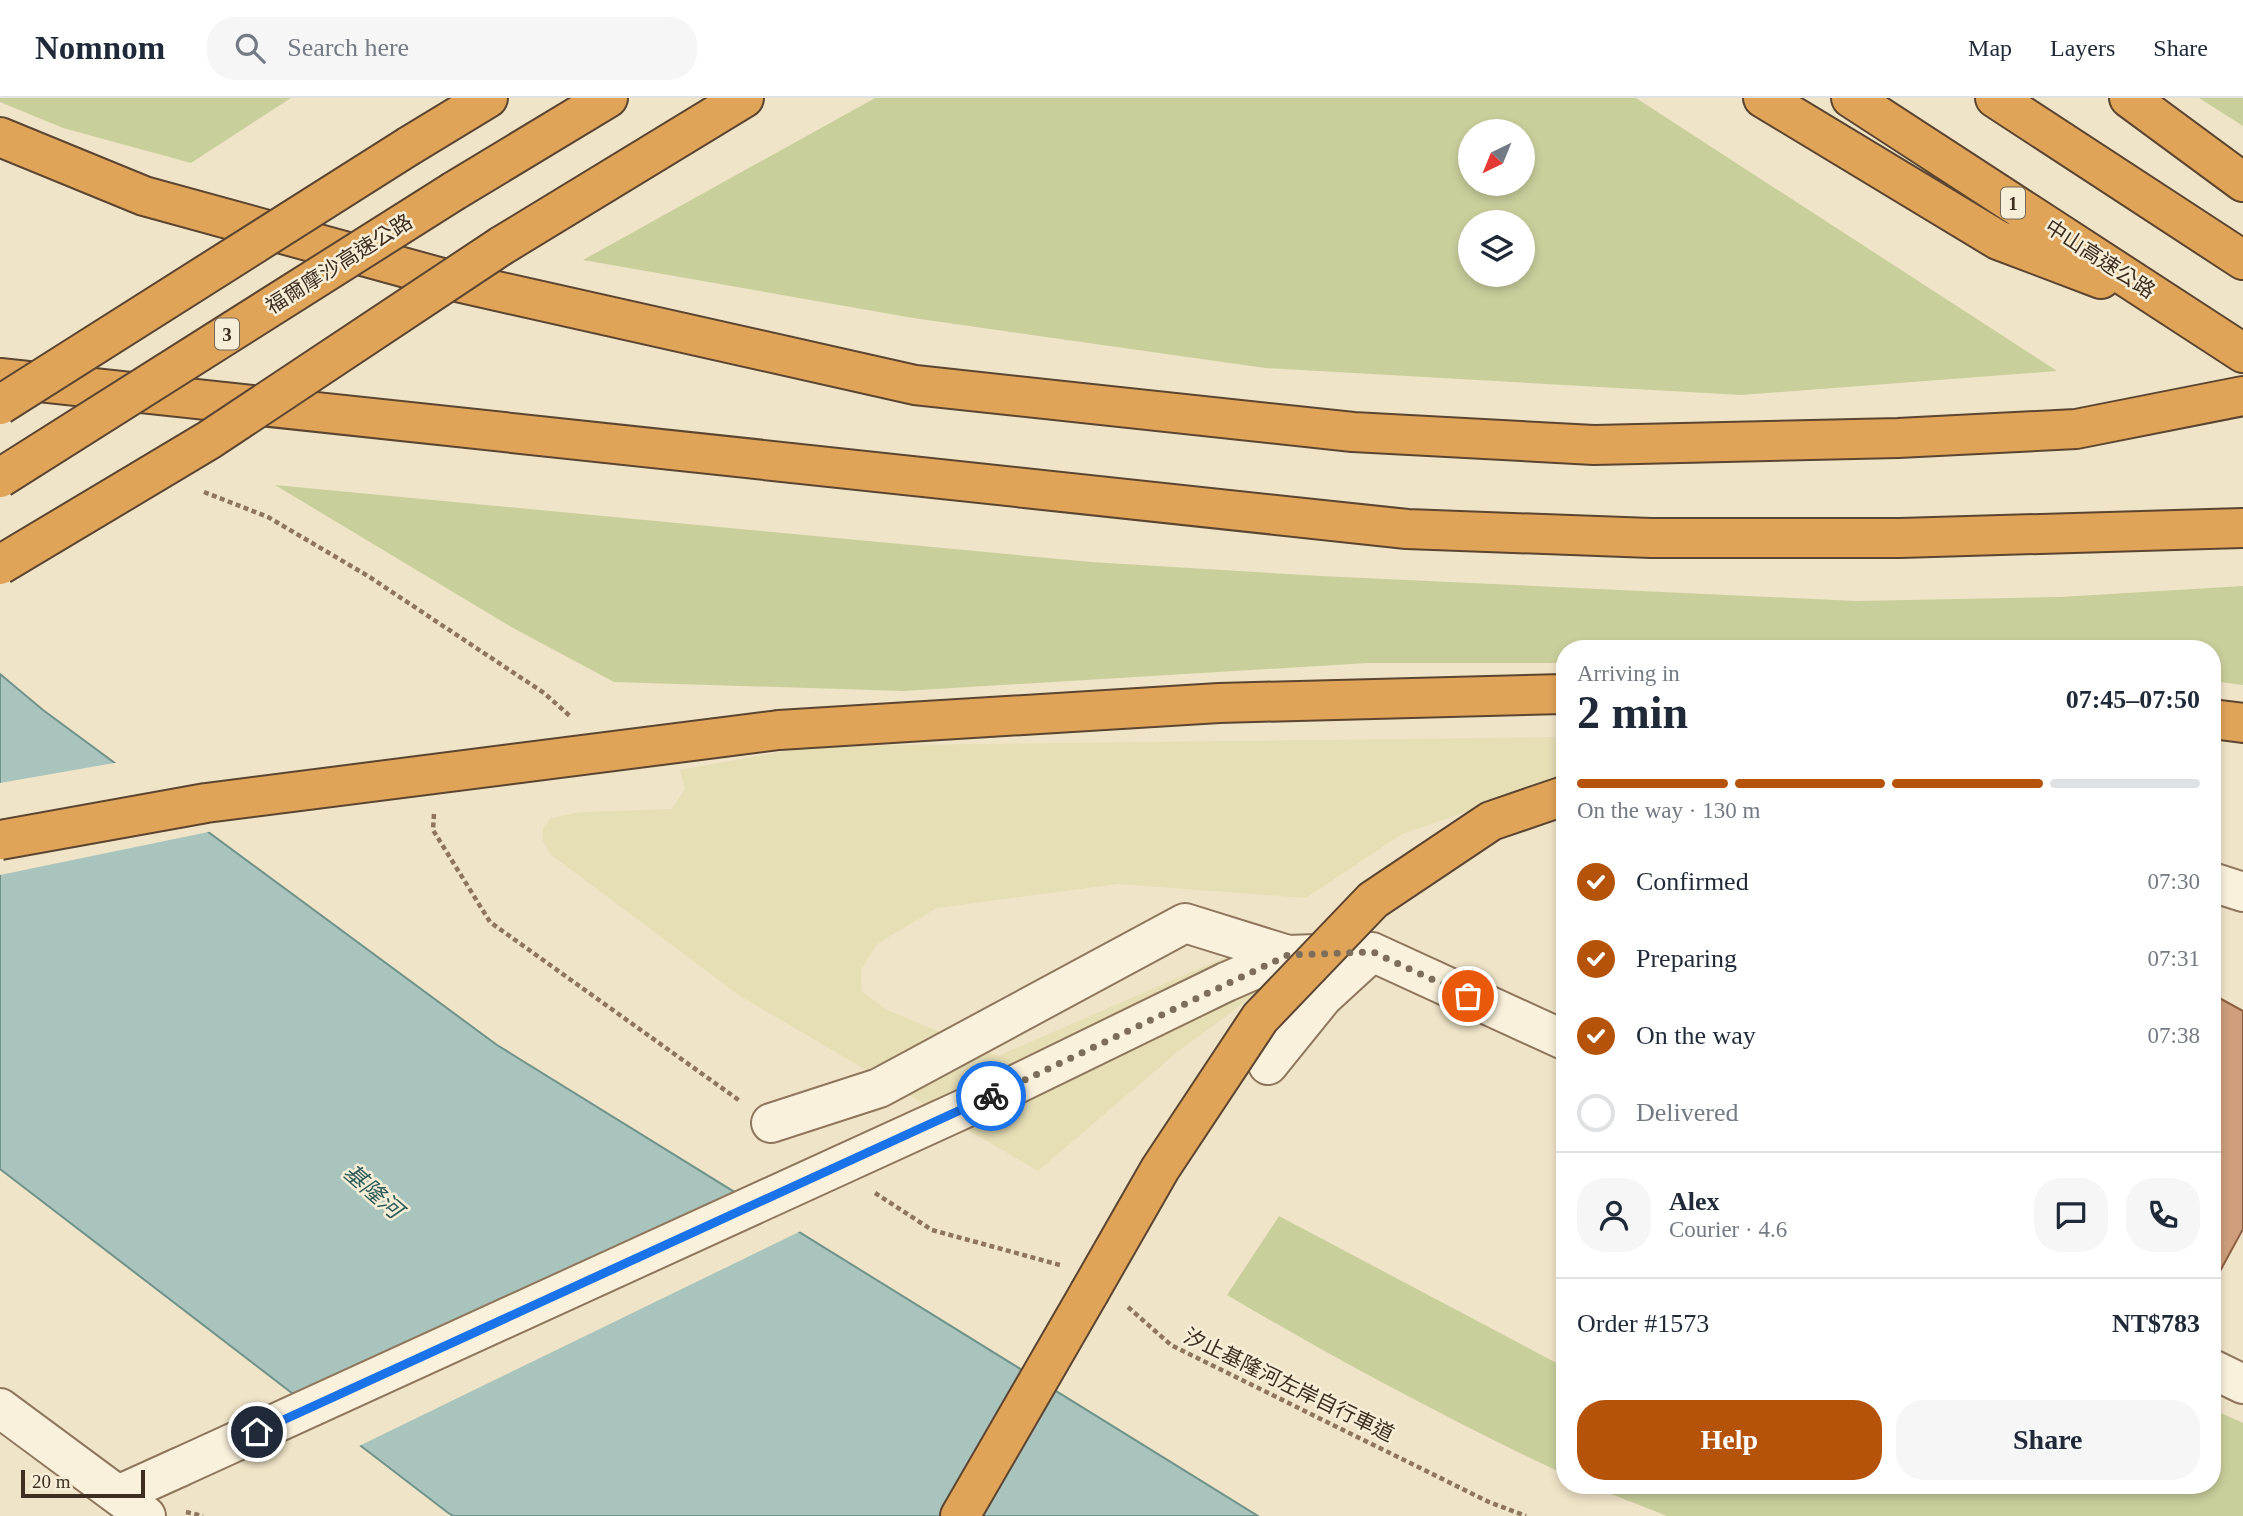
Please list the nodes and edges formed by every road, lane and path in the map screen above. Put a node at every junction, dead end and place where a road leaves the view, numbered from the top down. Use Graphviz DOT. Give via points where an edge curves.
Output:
graph roads {
  1 [pos="488,98"];
  2 [pos="608,98"];
  3 [pos="744,98"];
  4 [pos="1763,98"];
  5 [pos="1851,98"];
  6 [pos="1995,98"];
  7 [pos="2129,98"];
  8 [pos="0,137"];
  9 [pos="2243,182"];
  10 [pos="2243,260"];
  11 [pos="2175,308"];
  12 [pos="2243,353"];
  13 [pos="0,378"];
  14 [pos="2243,396"];
  15 [pos="0,405"];
  16 [pos="0,478"];
  17 [pos="2243,528"];
  18 [pos="0,565"];
  19 [pos="1556,694"];
  20 [pos="2221,720"];
  21 [pos="2243,723"];
  22 [pos="1556,799"];
  23 [pos="0,840"];
  24 [pos="2221,885"];
  25 [pos="2243,892"];
  26 [pos="1373,952"];
  27 [pos="1288,955"];
  28 [pos="1556,1036"];
  29 [pos="1268,1065"];
  30 [pos="771,1123"];
  31 [pos="932,1230"];
  32 [pos="1063,1265"];
  33 [pos="1120,1299"];
  34 [pos="2221,1373"];
  35 [pos="2243,1384"];
  36 [pos="0,1408"];
  37 [pos="132,1506"];
  38 [pos="960,1516"];
  39 [pos="1525,1516"];
  1 -- 15 [label="highway, bridge"];
  2 -- 16 [label="highway, 福爾摩沙高速公路 / 3, bridge"];
  3 -- 18 [label="highway, bridge" via="501,246 209,440"];
  4 -- 11 [label="highway" via="1998,240"];
  5 -- 11 [label="highway, 中山高速公路 / 1"];
  6 -- 10 [label="highway"];
  7 -- 9 [label="highway"];
  8 -- 14 [label="highway" via="144,196 457,282 915,385 1353,432 1594,445 2076,429"];
  11 -- 12 [label="highway, 中山高速公路 / 1"];
  13 -- 17 [label="highway, bridge" via="1407,529 1651,538 1900,538"];
  19 -- 23 [label="highway, bridge" via="1219,704 779,730 206,803"];
  20 -- 21 [label="highway"];
  22 -- 38 [label="highway, bridge" via="1491,821 1373,900 1260,1018 1160,1169"];
  24 -- 25 [label="street"];
  26 -- 27 [label="street"];
  26 -- 28 [label="street"];
  26 -- 29 [label="street" via="1323,997"];
  27 -- 30 [label="street" via="1185,922 879,1088"];
  27 -- 37 [label="street, bridge" via="994,1095 180,1467"];
  31 -- 32 [label="path"];
  33 -- 39 [label="path, 汐止基隆河左岸自行車道" via="1171,1345"];
  34 -- 35 [label="street"];
  36 -- 37 [label="street"];
}
